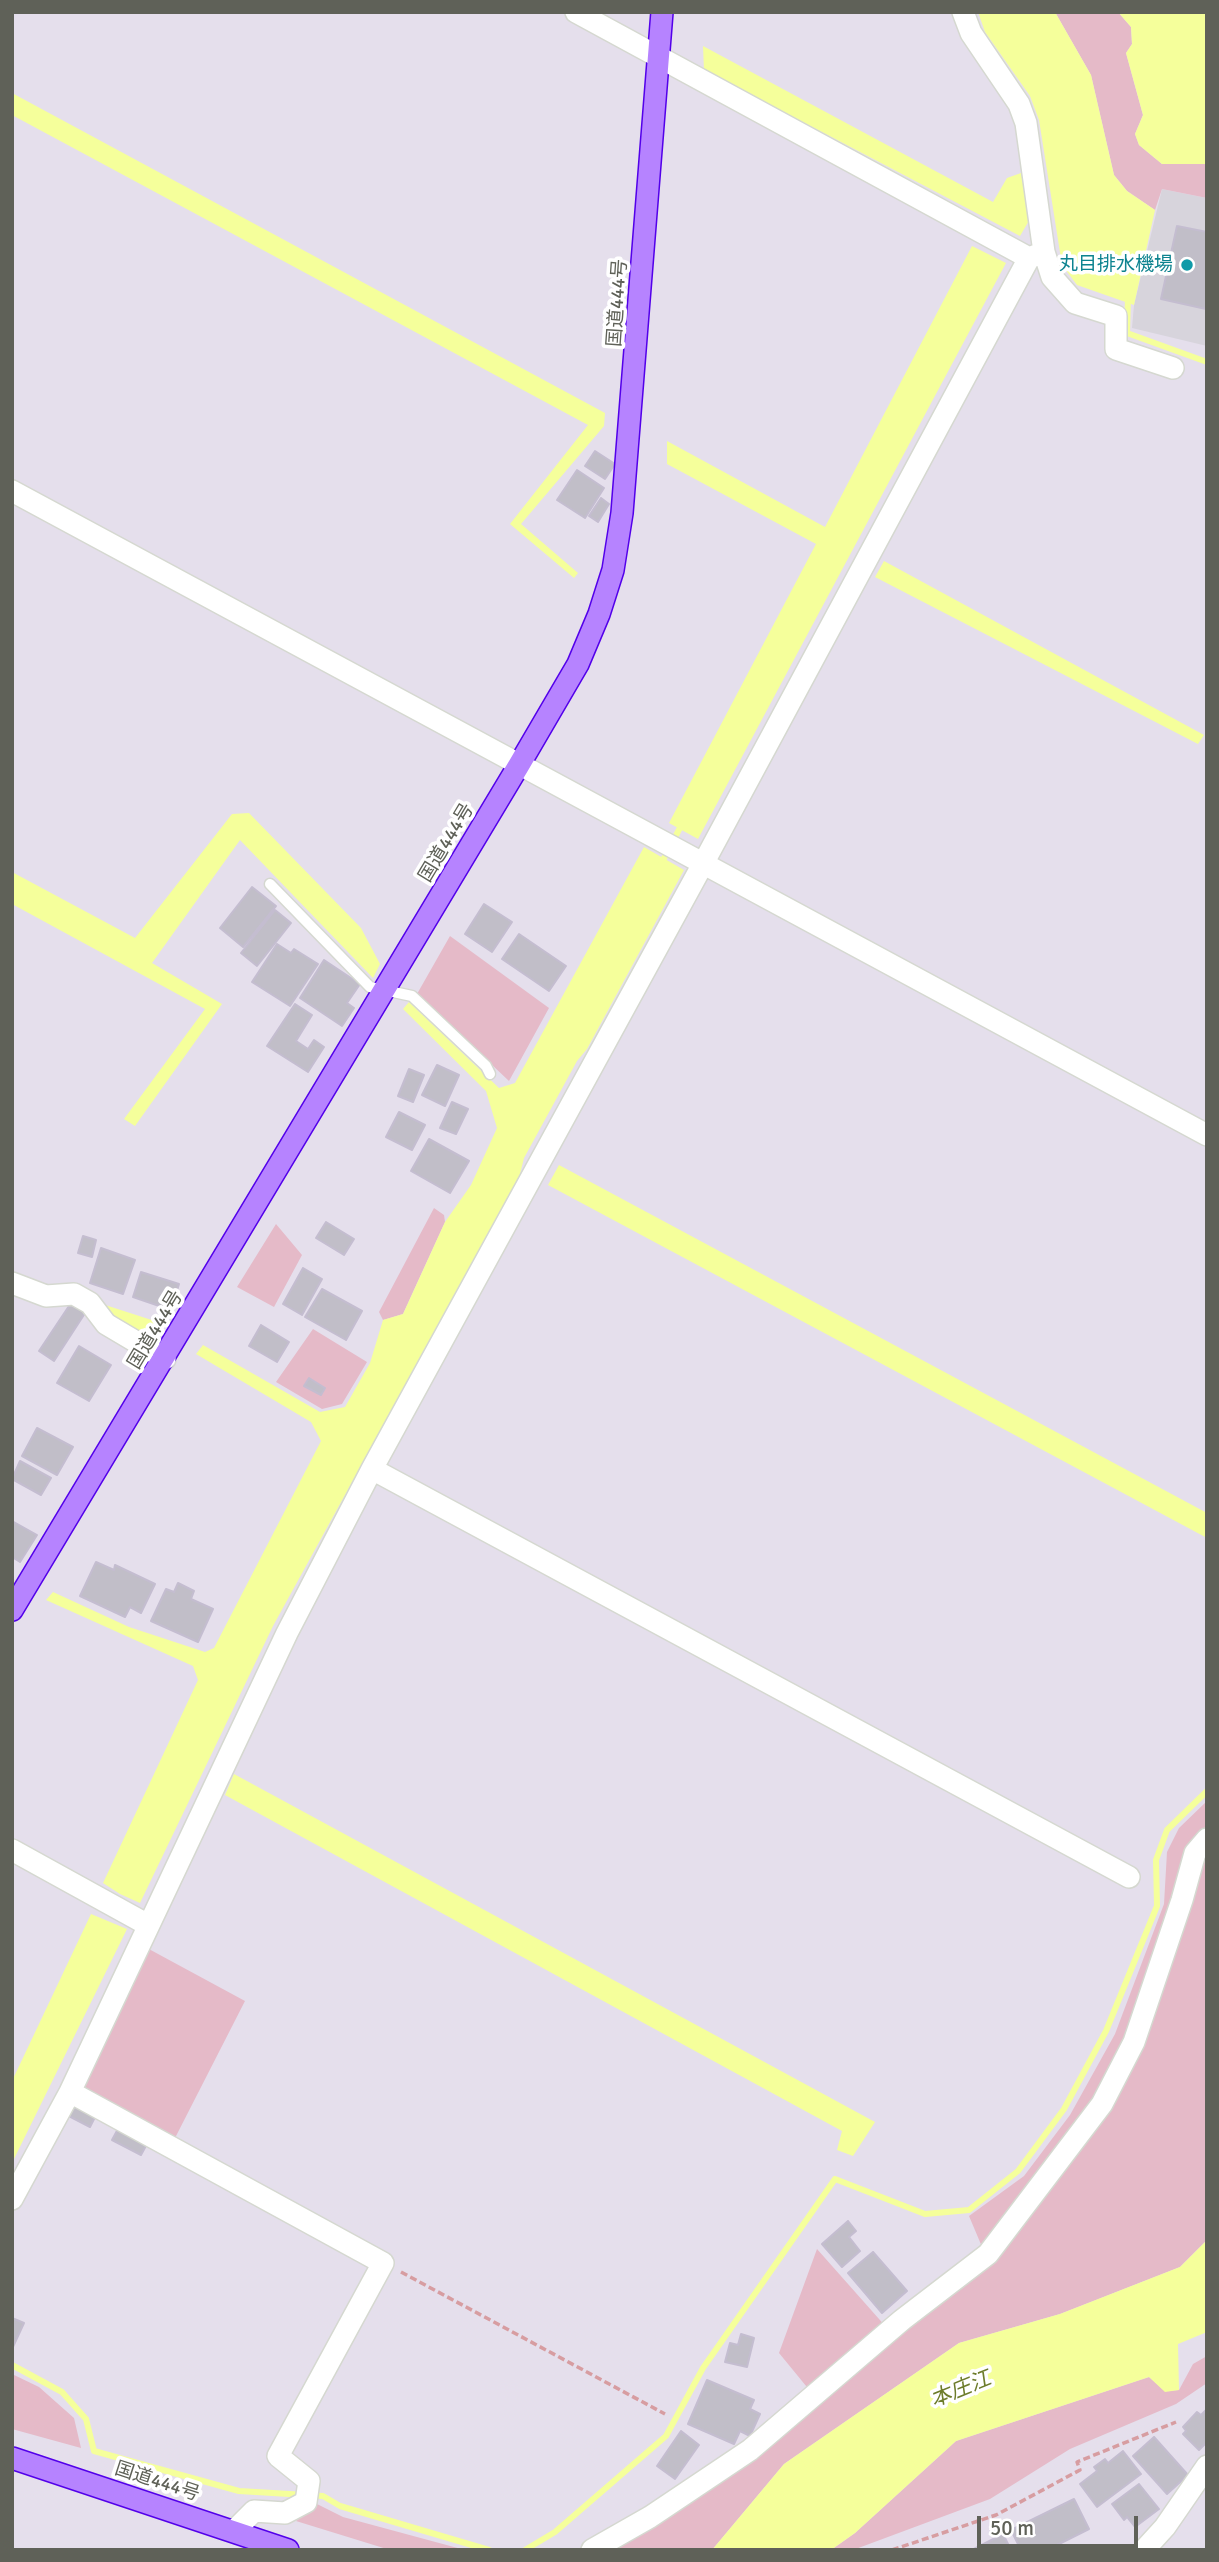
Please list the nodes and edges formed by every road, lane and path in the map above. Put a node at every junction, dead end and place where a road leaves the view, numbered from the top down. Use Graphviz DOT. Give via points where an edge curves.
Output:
graph roads {
  1 [pos="576,12"];
  2 [pos="662,12"];
  3 [pos="963,12"];
  4 [pos="658,57"];
  5 [pos="1036,255"];
  6 [pos="1173,368"];
  7 [pos="12,491"];
  8 [pos="519,765"];
  9 [pos="704,862"];
  10 [pos="270,884"];
  11 [pos="387,989"];
  12 [pos="490,1074"];
  13 [pos="1207,1135"];
  14 [pos="12,1283"];
  15 [pos="165,1359"];
  16 [pos="372,1469"];
  17 [pos="12,1610"];
  18 [pos="1207,1839"];
  19 [pos="12,1850"];
  20 [pos="1129,1878"];
  21 [pos="148,1925"];
  22 [pos="70,2092"];
  23 [pos="12,2199"];
  24 [pos="383,2263"];
  25 [pos="665,2414"];
  26 [pos="1176,2422"];
  27 [pos="12,2458"];
  28 [pos="1207,2466"];
  29 [pos="234,2531"];
  30 [pos="288,2550"];
  31 [pos="592,2550"];
  32 [pos="892,2550"];
  33 [pos="1144,2550"];
  1 -- 4 [label="street"];
  2 -- 4 [label="highway, 国道444号"];
  3 -- 5 [label="street" via="971,33 1023,113"];
  4 -- 5 [label="street" via="997,241"];
  4 -- 8 [label="highway, 国道444号" via="632,415 613,570 578,664"];
  5 -- 6 [label="street" via="1075,303 1116,316 1116,349"];
  5 -- 9 [label="street"];
  7 -- 8 [label="street"];
  8 -- 9 [label="street"];
  8 -- 11 [label="highway, 国道444号"];
  9 -- 13 [label="street"];
  9 -- 16 [label="street"];
  10 -- 11 [label="lane" via="370,988"];
  11 -- 12 [label="lane" via="411,996"];
  11 -- 15 [label="highway, 国道444号"];
  14 -- 15 [label="street" via="46,1296 75,1294 90,1303 106,1324"];
  15 -- 17 [label="highway, 国道444号"];
  16 -- 20 [label="street"];
  16 -- 21 [label="street" via="287,1633"];
  18 -- 31 [label="street" via="1195,1853 1135,2042 1102,2104 988,2254 902,2320 750,2450"];
  19 -- 21 [label="street"];
  21 -- 22 [label="street"];
  22 -- 23 [label="street"];
  22 -- 24 [label="street"];
  24 -- 25 [label="path"];
  24 -- 29 [label="street" via="278,2456 308,2491 285,2513 254,2511"];
  26 -- 32 [label="path" via="1077,2462 1080,2470 996,2515"];
  27 -- 29 [label="highway, 国道444号"];
  28 -- 33 [label="street"];
  29 -- 30 [label="highway, 国道444号"];
}
